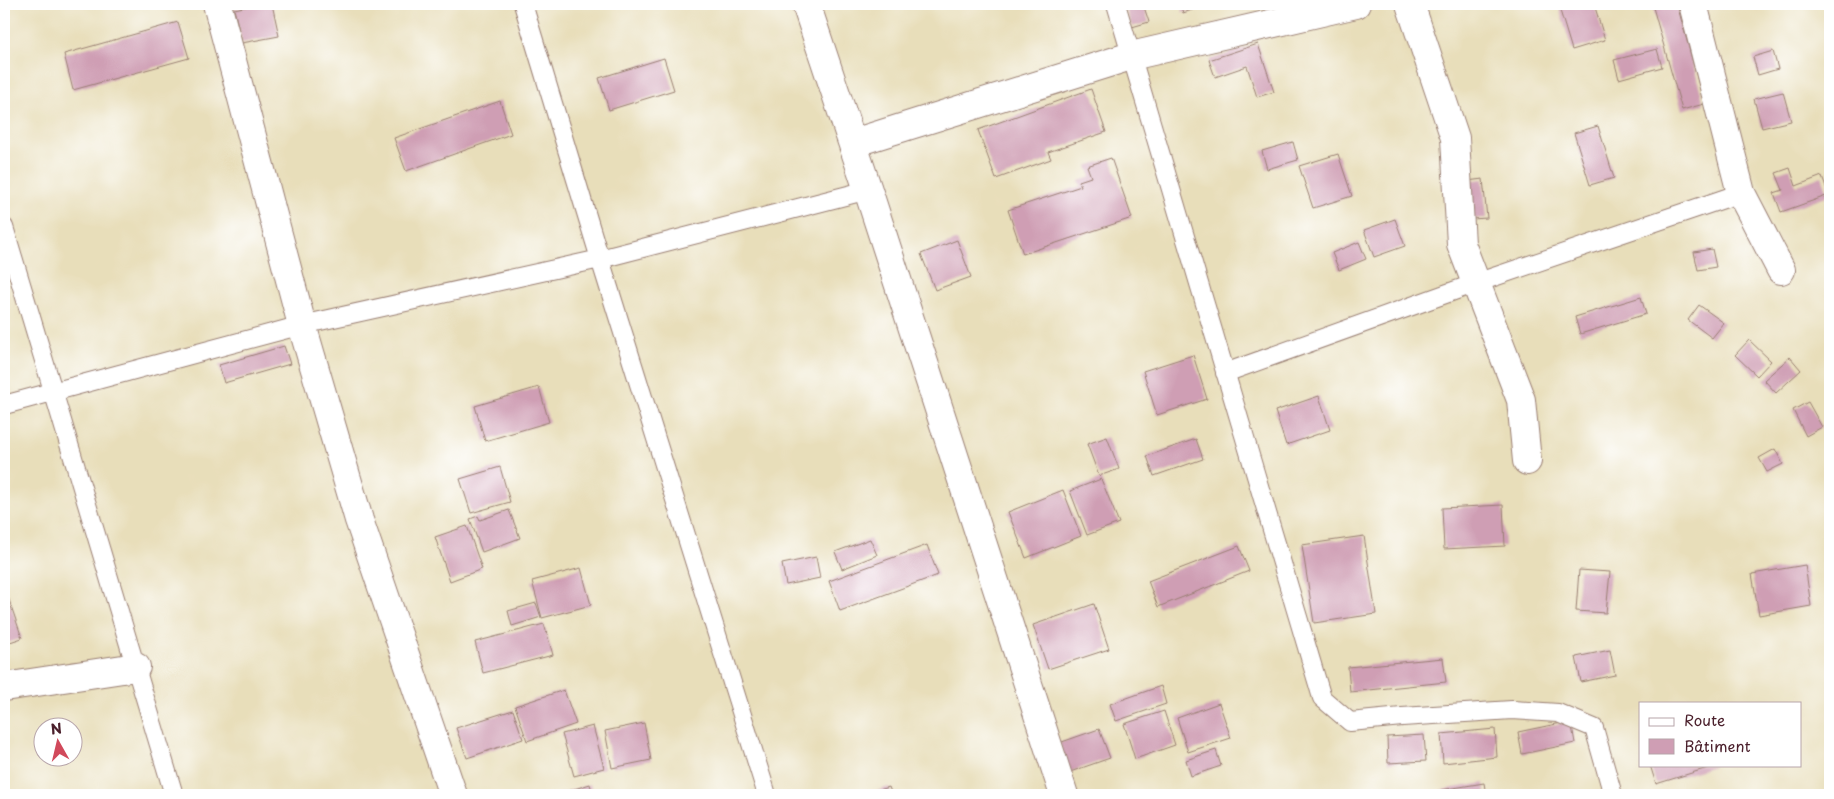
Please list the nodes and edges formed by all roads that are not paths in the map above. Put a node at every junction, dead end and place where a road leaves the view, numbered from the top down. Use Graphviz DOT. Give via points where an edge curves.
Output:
graph roads {
  1 [pos="217,4"];
  2 [pos="523,4"];
  3 [pos="806,4"];
  4 [pos="1116,4"];
  5 [pos="1356,4"];
  6 [pos="1410,4"];
  7 [pos="1693,4"];
  8 [pos="1131,56"];
  9 [pos="853,143"];
  10 [pos="868,190"];
  11 [pos="1741,193"];
  12 [pos="4,227"];
  13 [pos="600,259"];
  14 [pos="1781,270"];
  15 [pos="1476,283"];
  16 [pos="302,325"];
  17 [pos="1225,373"];
  18 [pos="53,392"];
  19 [pos="4,405"];
  20 [pos="1527,462"];
  21 [pos="136,667"];
  22 [pos="4,687"];
  23 [pos="174,795"];
  24 [pos="453,795"];
  25 [pos="768,795"];
  26 [pos="1064,795"];
  27 [pos="1613,795"];
  1 -- 16 [label="street"];
  2 -- 13 [label="lane"];
  3 -- 9 [label="street"];
  4 -- 8 [label="lane"];
  5 -- 8 [label="street"];
  6 -- 15 [label="street" via="1454,138 1461,244"];
  7 -- 11 [label="street"];
  8 -- 9 [label="street"];
  8 -- 17 [label="lane"];
  9 -- 10 [label="street"];
  10 -- 13 [label="lane"];
  10 -- 26 [label="street"];
  11 -- 14 [label="street"];
  11 -- 15 [label="lane"];
  12 -- 18 [label="lane"];
  13 -- 16 [label="lane"];
  13 -- 25 [label="lane"];
  15 -- 17 [label="lane"];
  15 -- 20 [label="street" via="1521,400"];
  16 -- 18 [label="lane"];
  16 -- 24 [label="street" via="359,520"];
  17 -- 27 [label="lane" via="1322,698 1350,722 1512,710 1558,713 1594,728"];
  18 -- 19 [label="lane"];
  18 -- 21 [label="lane"];
  21 -- 22 [label="street"];
  21 -- 23 [label="lane"];
}
